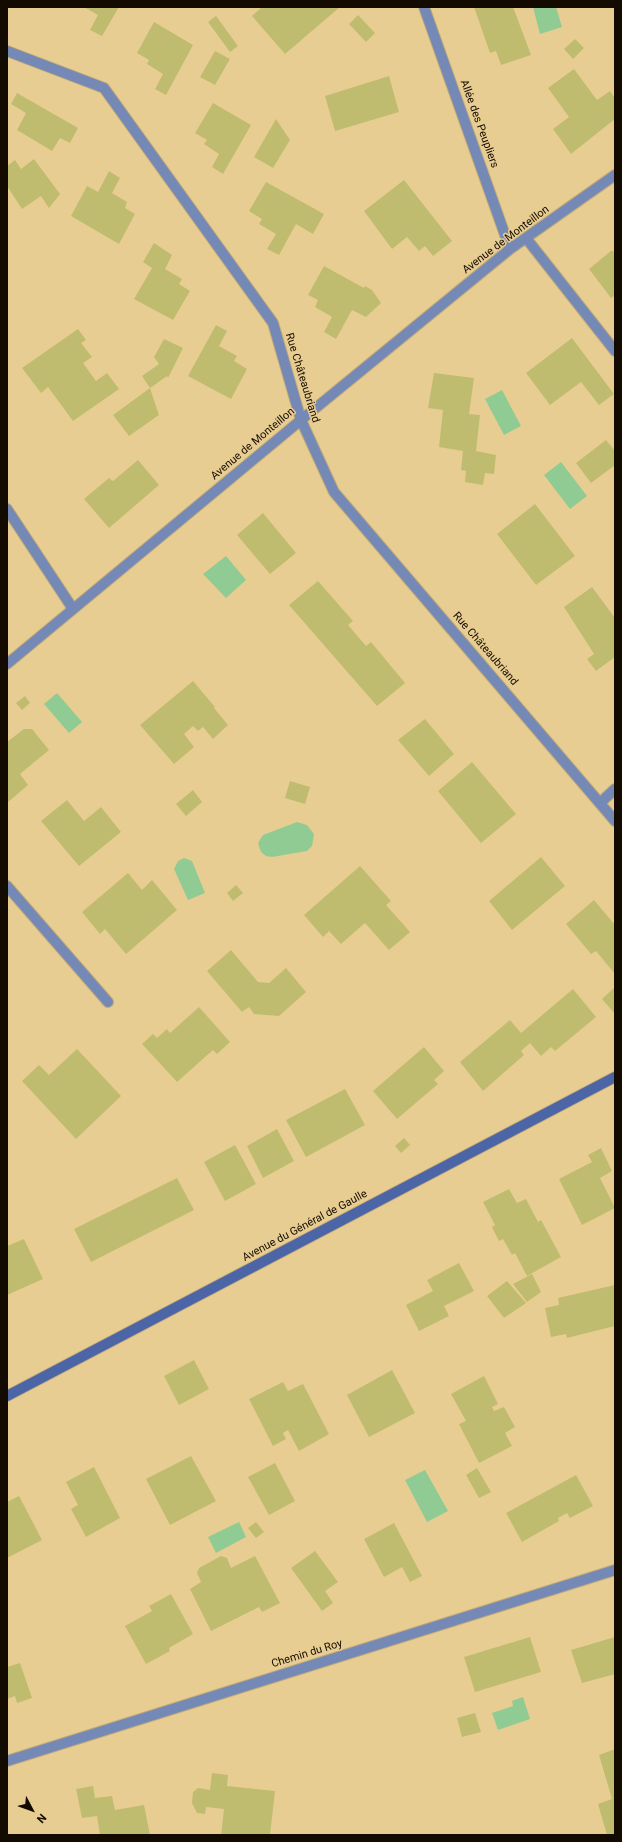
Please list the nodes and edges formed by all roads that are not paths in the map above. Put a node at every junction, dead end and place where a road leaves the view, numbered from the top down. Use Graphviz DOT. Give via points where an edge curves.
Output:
graph roads {
  1 [pos="424,7"];
  2 [pos="7,51"];
  3 [pos="615,175"];
  4 [pos="526,238"];
  5 [pos="510,249"];
  6 [pos="615,351"];
  7 [pos="301,420"];
  8 [pos="7,509"];
  9 [pos="73,609"];
  10 [pos="7,664"];
  11 [pos="615,789"];
  12 [pos="600,803"];
  13 [pos="615,821"];
  14 [pos="7,886"];
  15 [pos="108,1002"];
  16 [pos="615,1077"];
  17 [pos="7,1396"];
  18 [pos="615,1570"];
  19 [pos="7,1761"];
  1 -- 5 [label="street, Allée des Peupliers"];
  2 -- 7 [label="street, Rue Châteaubriand" via="104,88 273,324"];
  3 -- 4 [label="street, Avenue de Monteillon"];
  4 -- 5 [label="street, Avenue de Monteillon"];
  4 -- 6 [label="street"];
  5 -- 7 [label="street, Avenue de Monteillon"];
  7 -- 9 [label="street, Avenue de Monteillon"];
  7 -- 12 [label="street, Rue Châteaubriand" via="334,492"];
  8 -- 9 [label="street"];
  9 -- 10 [label="street, Avenue de Monteillon"];
  11 -- 12 [label="street"];
  12 -- 13 [label="street, Rue Châteaubriand"];
  14 -- 15 [label="street"];
  16 -- 17 [label="main road, Avenue du Général de Gaulle"];
  18 -- 19 [label="street, Chemin du Roy"];
}
